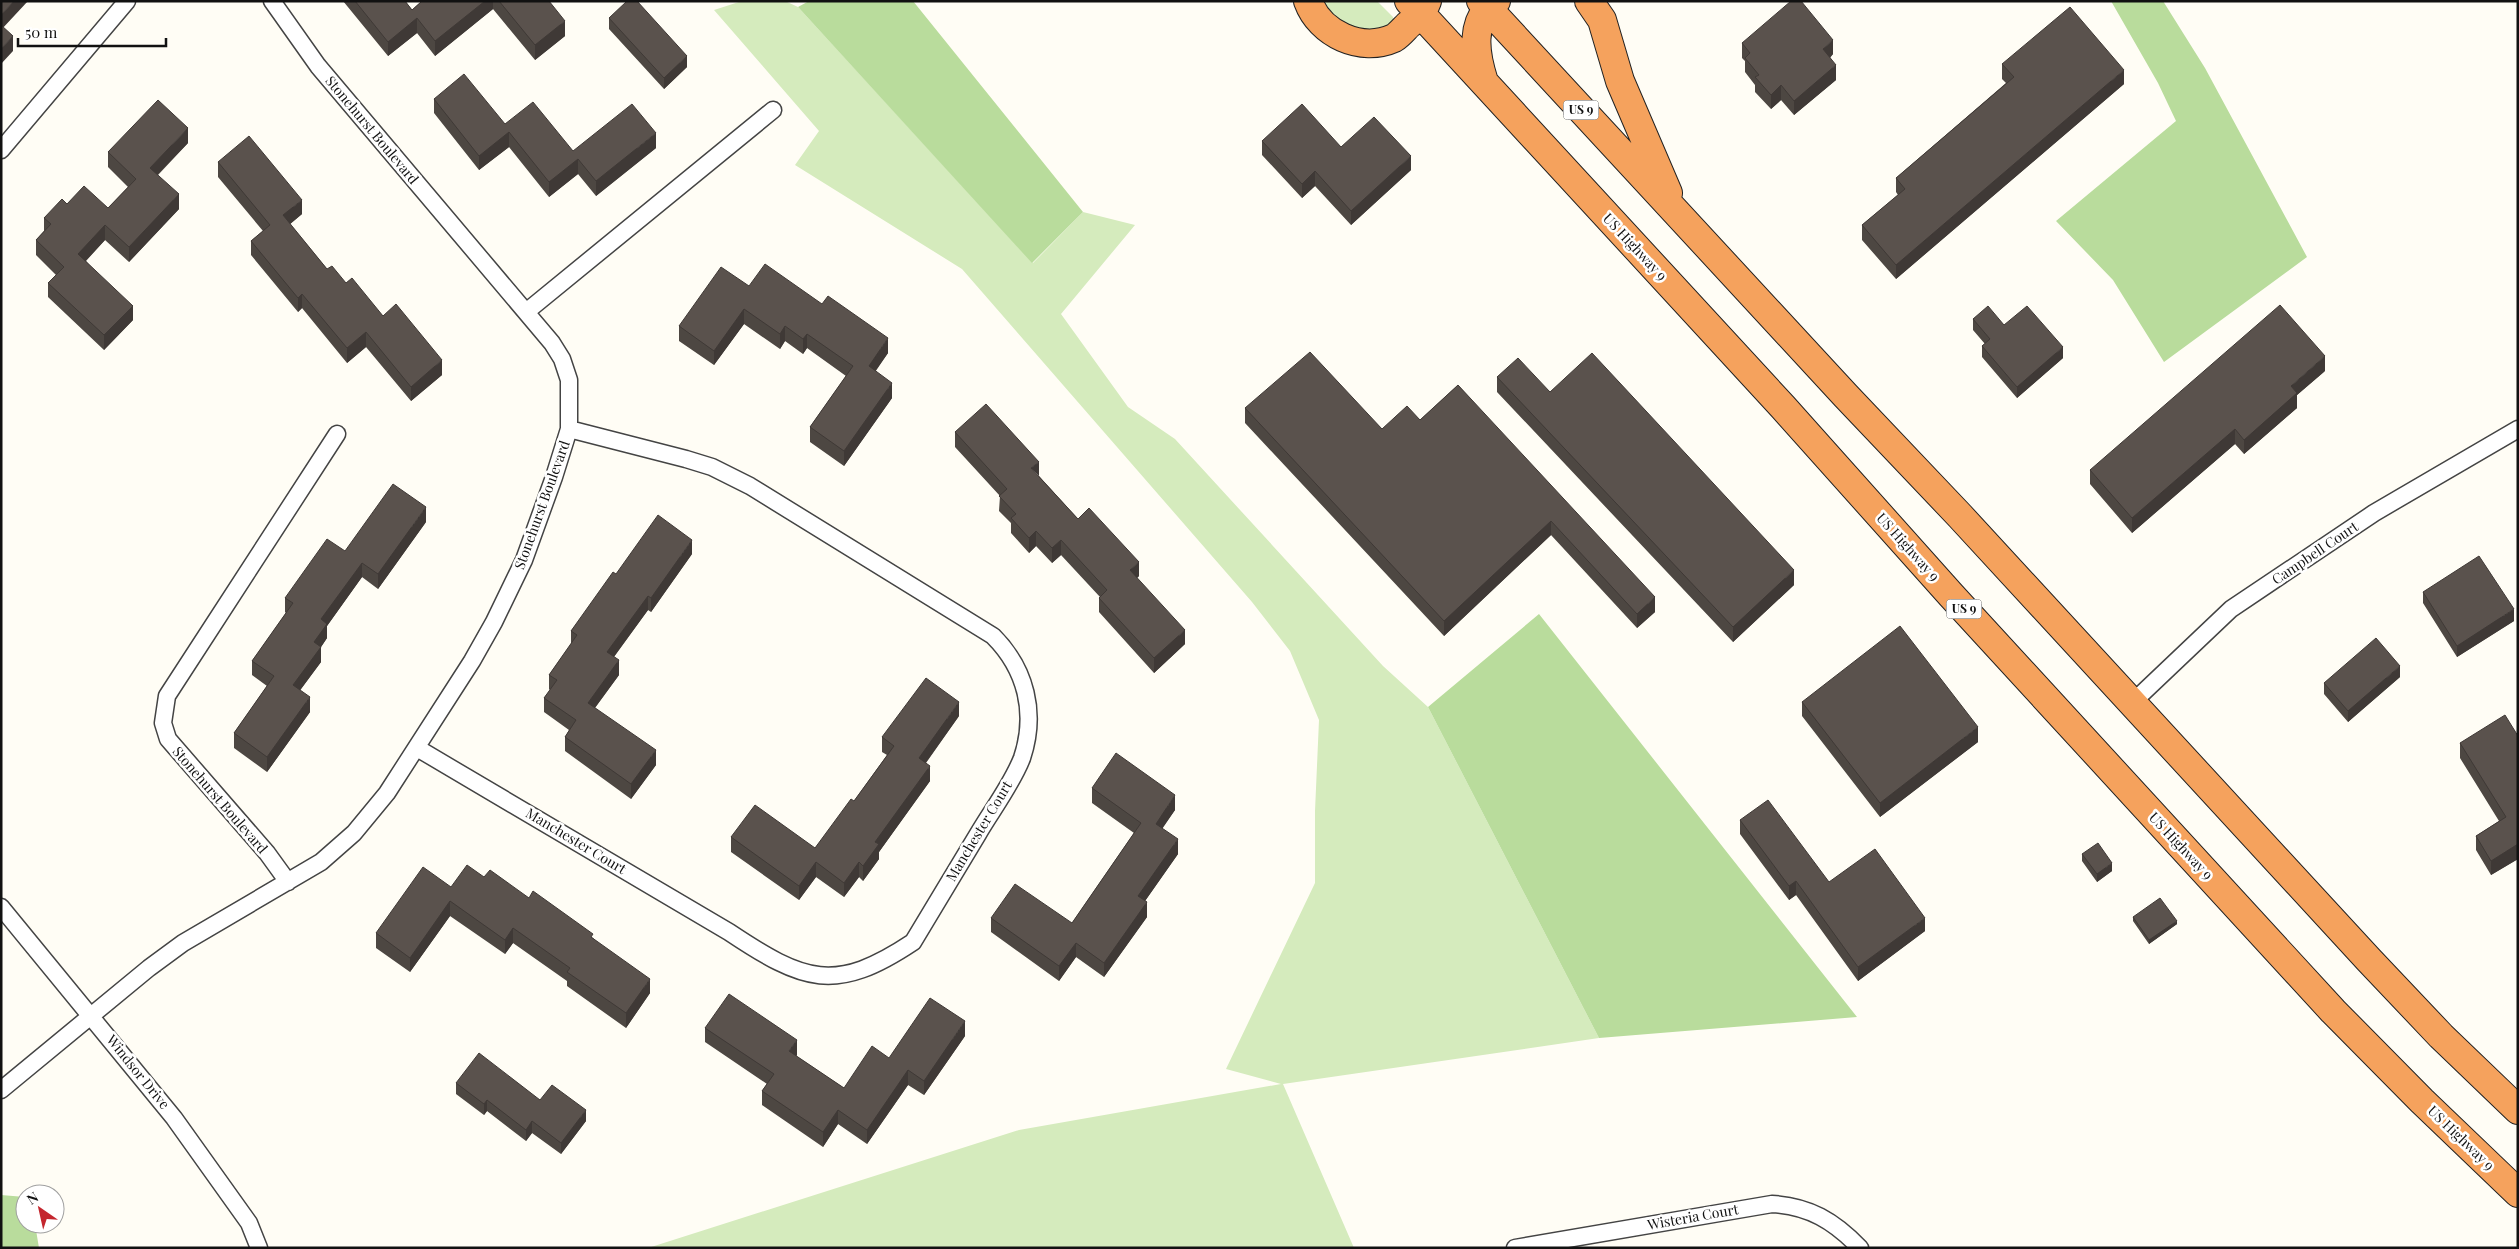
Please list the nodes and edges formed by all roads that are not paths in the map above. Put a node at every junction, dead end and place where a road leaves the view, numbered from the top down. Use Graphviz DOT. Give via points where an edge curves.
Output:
graph roads {
  1 [pos="127,1"];
  2 [pos="272,1"];
  3 [pos="1308,1"];
  4 [pos="1589,1"];
  5 [pos="1488,3"];
  6 [pos="1419,6"];
  7 [pos="1484,84"];
  8 [pos="773,110"];
  9 [pos="1,150"];
  10 [pos="1676,212"];
  11 [pos="526,312"];
  12 [pos="569,429"];
  13 [pos="2518,429"];
  14 [pos="337,434"];
  15 [pos="2132,703"];
  16 [pos="417,748"];
  17 [pos="288,882"];
  18 [pos="1,907"];
  19 [pos="91,1015"];
  20 [pos="1,1090"];
  21 [pos="2518,1110"];
  22 [pos="2518,1193"];
  23 [pos="258,1248"];
  24 [pos="1514,1248"];
  25 [pos="1860,1248"];
  1 -- 9 [label="street"];
  2 -- 11 [label="street, Stonehurst Boulevard" via="318,66"];
  3 -- 6 [label="highway" via="1318,19 1330,31 1345,39 1365,43 1395,37"];
  4 -- 10 [label="highway" via="1602,20 1620,81"];
  5 -- 7 [label="highway" via="1476,34 1476,58"];
  5 -- 10 [label="highway, US 9"];
  6 -- 7 [label="highway, US Highway 9 / US 9"];
  7 -- 22 [label="highway, US Highway 9 / US 9" via="1777,400 1951,595 2333,1011"];
  8 -- 11 [label="street"];
  10 -- 15 [label="highway, US 9"];
  11 -- 12 [label="street, Stonehurst Boulevard" via="562,359 569,380"];
  12 -- 16 [label="street, Stonehurst Boulevard" via="524,560 472,661"];
  12 -- 16 [label="street, Manchester Court" via="686,459 750,486 993,636 1007,650 1018,670 1029,702 1029,732 1018,767 913,942 866,969 822,976 801,972 767,958 730,932 446,762"];
  13 -- 15 [label="street, Campbell Court" via="2374,513 2231,609"];
  14 -- 17 [label="street, Stonehurst Boulevard" via="168,696 163,723 168,739"];
  15 -- 21 [label="highway, US 9" via="2441,1036"];
  16 -- 17 [label="street, Stonehurst Boulevard" via="387,793 354,833 321,862"];
  17 -- 19 [label="street, Stonehurst Boulevard" via="184,943"];
  18 -- 19 [label="street, Windsor Drive"];
  19 -- 20 [label="street, Stonehurst Boulevard"];
  19 -- 23 [label="street, Windsor Drive" via="174,1118 249,1223"];
  24 -- 25 [label="street, Wisteria Court" via="1772,1204 1789,1205 1821,1216 1835,1224"];
}
